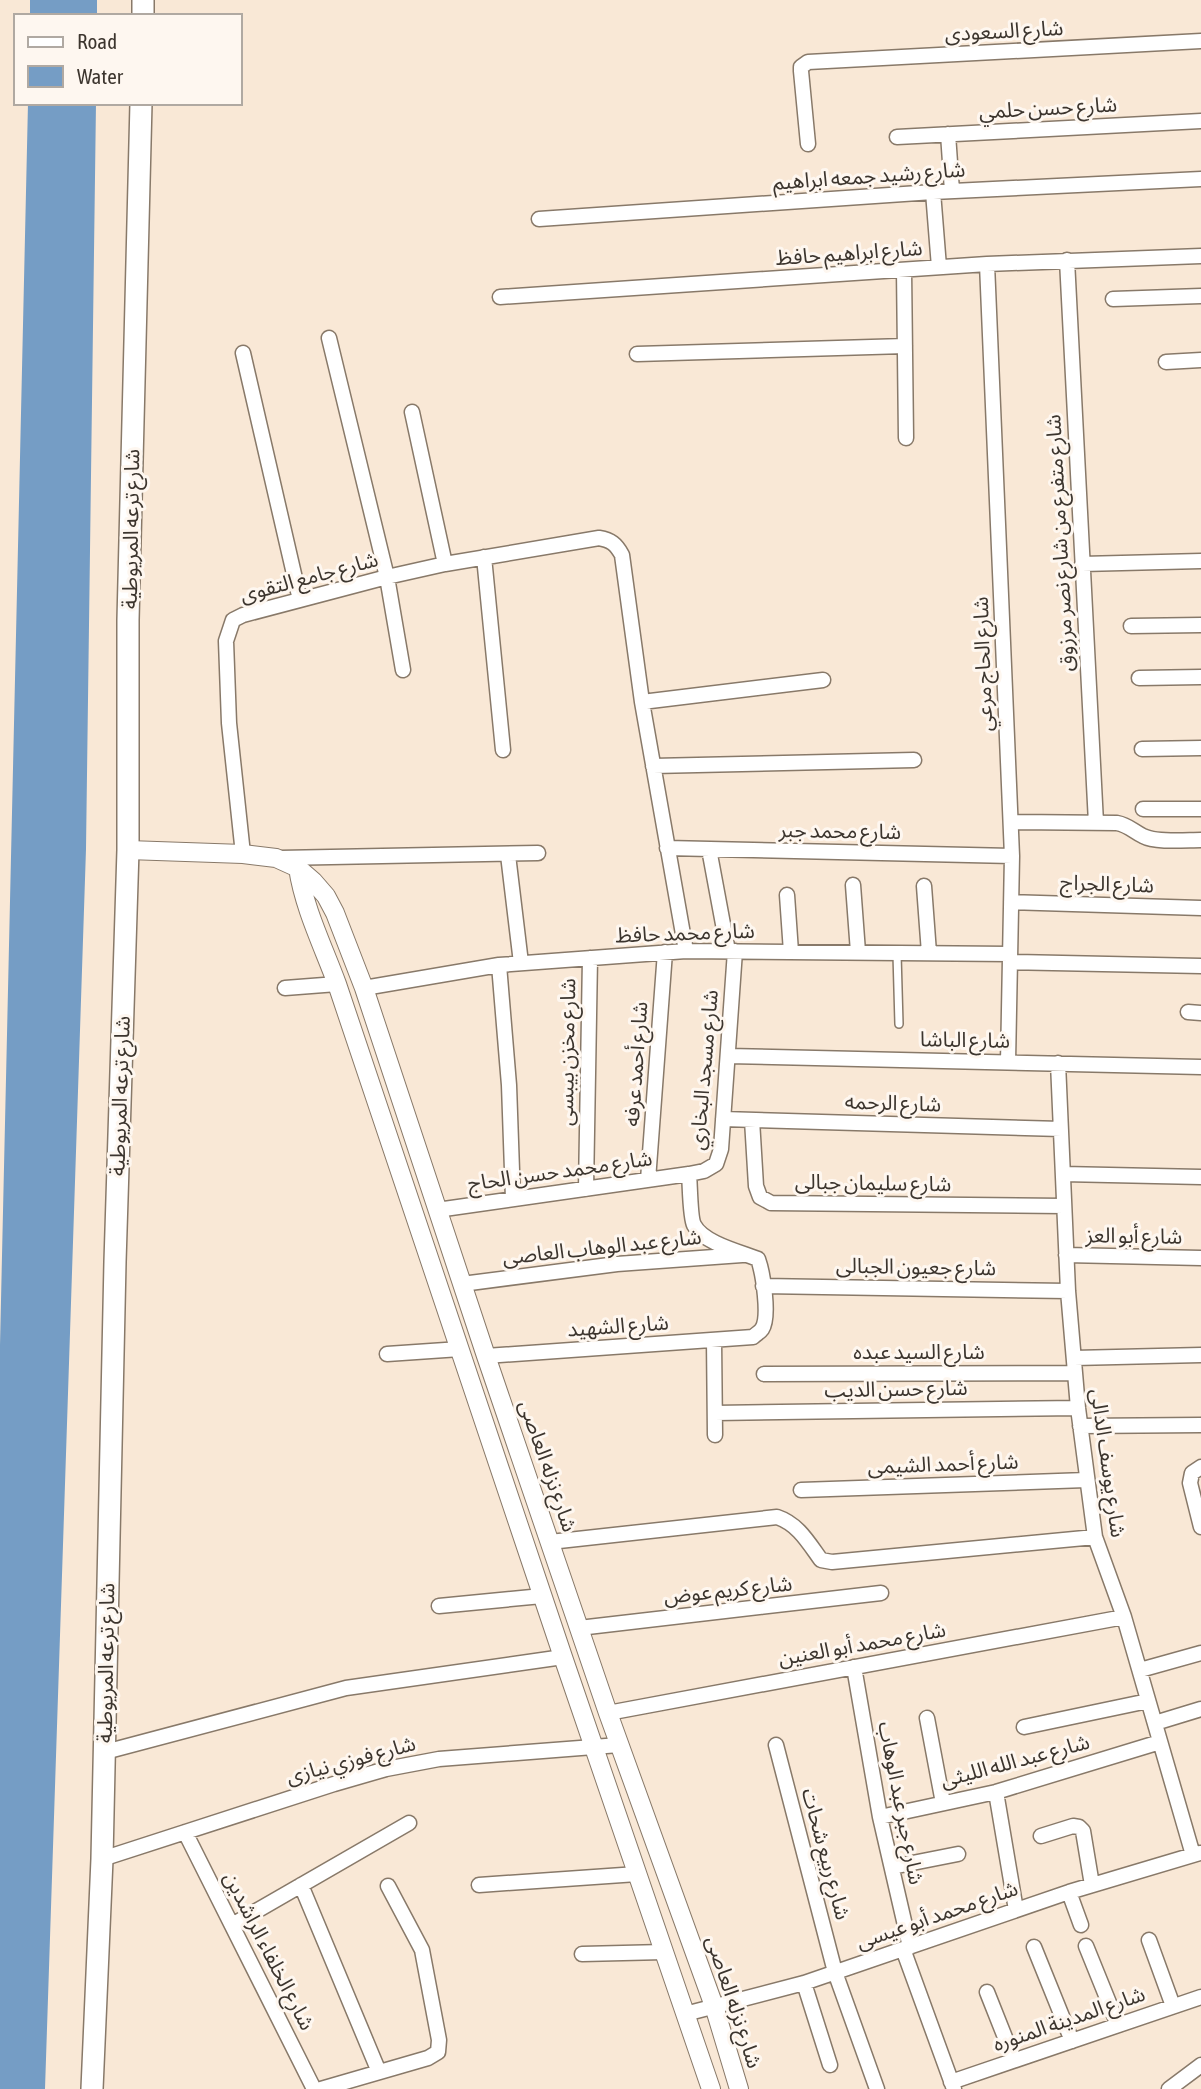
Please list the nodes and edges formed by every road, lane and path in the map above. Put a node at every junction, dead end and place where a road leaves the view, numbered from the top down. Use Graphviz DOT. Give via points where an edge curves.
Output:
graph roads {
  1 [pos="1201,41"];
  2 [pos="141,105"];
  3 [pos="1201,121"];
  4 [pos="948,134"];
  5 [pos="897,137"];
  6 [pos="808,144"];
  7 [pos="1201,179"];
  8 [pos="952,191"];
  9 [pos="933,192"];
  10 [pos="540,219"];
  11 [pos="1201,256"];
  12 [pos="1067,260"];
  13 [pos="987,264"];
  14 [pos="939,267"];
  15 [pos="904,270"];
  16 [pos="1201,296"];
  17 [pos="500,298"];
  18 [pos="1113,299"];
  19 [pos="329,338"];
  20 [pos="905,346"];
  21 [pos="243,353"];
  22 [pos="637,354"];
  23 [pos="1201,360"];
  24 [pos="1166,362"];
  25 [pos="412,412"];
  26 [pos="906,438"];
  27 [pos="484,557"];
  28 [pos="1201,561"];
  29 [pos="444,564"];
  30 [pos="1082,564"];
  31 [pos="387,577"];
  32 [pos="300,600"];
  33 [pos="1201,625"];
  34 [pos="1131,626"];
  35 [pos="403,670"];
  36 [pos="1201,677"];
  37 [pos="1139,678"];
  38 [pos="823,680"];
  39 [pos="642,702"];
  40 [pos="1201,748"];
  41 [pos="1142,749"];
  42 [pos="503,750"];
  43 [pos="914,760"];
  44 [pos="653,766"];
  45 [pos="1143,808"];
  46 [pos="1201,809"];
  47 [pos="1011,822"];
  48 [pos="1096,823"];
  49 [pos="1201,840"];
  50 [pos="667,848"];
  51 [pos="709,849"];
  52 [pos="128,850"];
  53 [pos="538,853"];
  54 [pos="243,854"];
  55 [pos="508,855"];
  56 [pos="1012,856"];
  57 [pos="276,858"];
  58 [pos="298,868"];
  59 [pos="853,885"];
  60 [pos="924,886"];
  61 [pos="787,895"];
  62 [pos="1011,902"];
  63 [pos="1201,908"];
  64 [pos="686,951"];
  65 [pos="732,951"];
  66 [pos="665,952"];
  67 [pos="791,952"];
  68 [pos="858,953"];
  69 [pos="897,953"];
  70 [pos="929,953"];
  71 [pos="590,958"];
  72 [pos="1010,958"];
  73 [pos="521,963"];
  74 [pos="499,965"];
  75 [pos="1201,966"];
  76 [pos="337,984"];
  77 [pos="285,988"];
  78 [pos="364,989"];
  79 [pos="899,1024"];
  80 [pos="728,1056"];
  81 [pos="1008,1062"];
  82 [pos="1058,1063"];
  83 [pos="1201,1067"];
  84 [pos="394,1078"];
  85 [pos="370,1084"];
  86 [pos="723,1119"];
  87 [pos="752,1120"];
  88 [pos="1061,1129"];
  89 [pos="689,1174"];
  90 [pos="1063,1174"];
  91 [pos="1201,1177"];
  92 [pos="648,1180"];
  93 [pos="586,1189"];
  94 [pos="513,1199"];
  95 [pos="1064,1206"];
  96 [pos="437,1210"];
  97 [pos="747,1255"];
  98 [pos="1066,1255"];
  99 [pos="1201,1258"];
  100 [pos="462,1284"];
  101 [pos="763,1286"];
  102 [pos="1068,1291"];
  103 [pos="476,1325"];
  104 [pos="453,1330"];
  105 [pos="714,1340"];
  106 [pos="460,1349"];
  107 [pos="387,1354"];
  108 [pos="1201,1355"];
  109 [pos="486,1356"];
  110 [pos="1074,1366"];
  111 [pos="764,1374"];
  112 [pos="1078,1408"];
  113 [pos="715,1413"];
  114 [pos="1201,1424"];
  115 [pos="1080,1426"];
  116 [pos="715,1435"];
  117 [pos="1201,1467"];
  118 [pos="1086,1480"];
  119 [pos="801,1490"];
  120 [pos="1201,1527"];
  121 [pos="1094,1537"];
  122 [pos="550,1542"];
  123 [pos="881,1593"];
  124 [pos="542,1595"];
  125 [pos="439,1606"];
  126 [pos="1124,1617"];
  127 [pos="579,1628"];
  128 [pos="1201,1653"];
  129 [pos="563,1657"];
  130 [pos="854,1667"];
  131 [pos="1140,1671"];
  132 [pos="1148,1701"];
  133 [pos="1201,1709"];
  134 [pos="608,1713"];
  135 [pos="927,1718"];
  136 [pos="1155,1723"];
  137 [pos="1024,1727"];
  138 [pos="1160,1742"];
  139 [pos="619,1745"];
  140 [pos="776,1745"];
  141 [pos="593,1746"];
  142 [pos="105,1752"];
  143 [pos="996,1792"];
  144 [pos="943,1803"];
  145 [pos="880,1816"];
  146 [pos="410,1824"];
  147 [pos="186,1832"];
  148 [pos="1041,1836"];
  149 [pos="958,1854"];
  150 [pos="1197,1854"];
  151 [pos="102,1859"];
  152 [pos="892,1867"];
  153 [pos="637,1874"];
  154 [pos="301,1885"];
  155 [pos="479,1885"];
  156 [pos="1092,1885"];
  157 [pos="388,1886"];
  158 [pos="1069,1892"];
  159 [pos="1016,1910"];
  160 [pos="232,1925"];
  161 [pos="1081,1926"];
  162 [pos="1149,1940"];
  163 [pos="1086,1946"];
  164 [pos="1034,1947"];
  165 [pos="906,1948"];
  166 [pos="664,1952"];
  167 [pos="582,1954"];
  168 [pos="835,1972"];
  169 [pos="804,1983"];
  170 [pos="987,1993"];
  171 [pos="1201,1997"];
  172 [pos="714,2006"];
  173 [pos="1173,2006"];
  174 [pos="685,2014"];
  175 [pos="1118,2025"];
  176 [pos="1072,2041"];
  177 [pos="1014,2060"];
  178 [pos="830,2065"];
  179 [pos="1201,2065"];
  180 [pos="379,2072"];
  181 [pos="952,2085"];
  182 [pos="92,2089"];
  183 [pos="314,2089"];
  184 [pos="321,2089"];
  185 [pos="711,2089"];
  186 [pos="739,2089"];
  187 [pos="876,2089"];
  188 [pos="1169,2089"];
  1 -- 6 [label="street, شارع السعودى" via="808,62 801,67"];
  2 -- 52 [label="main road, شارع ترعه المريوطية" via="128,620"];
  3 -- 4 [label="street, شارع حسن حلمي"];
  4 -- 5 [label="street, شارع حسن حلمي"];
  4 -- 8 [label="street"];
  7 -- 8 [label="street, شارع رشيد جمعه ابراهيم"];
  8 -- 9 [label="street, شارع رشيد جمعه ابراهيم"];
  9 -- 10 [label="street, شارع رشيد جمعه ابراهيم"];
  9 -- 14 [label="street"];
  11 -- 12 [label="street, شارع ابراهيم حافظ"];
  12 -- 13 [label="street, شارع ابراهيم حافظ"];
  12 -- 30 [label="street, شارع متفرع من شارع نصر مرزوق"];
  13 -- 14 [label="street, شارع ابراهيم حافظ"];
  13 -- 47 [label="street, شارع الحاج مرعي"];
  14 -- 15 [label="street, شارع ابراهيم حافظ"];
  15 -- 17 [label="street, شارع ابراهيم حافظ"];
  15 -- 20 [label="street"];
  16 -- 18 [label="street"];
  19 -- 31 [label="street"];
  20 -- 22 [label="street"];
  20 -- 26 [label="street"];
  21 -- 32 [label="street"];
  23 -- 24 [label="street"];
  25 -- 29 [label="street"];
  27 -- 29 [label="street, شارع جامع التقوى"];
  27 -- 39 [label="street, شارع جامع التقوى" via="599,538 617,546 622,555"];
  27 -- 42 [label="street"];
  28 -- 30 [label="street"];
  29 -- 31 [label="street, شارع جامع التقوى"];
  30 -- 48 [label="street, شارع متفرع من شارع نصر مرزوق"];
  31 -- 32 [label="street, شارع جامع التقوى"];
  31 -- 35 [label="street"];
  32 -- 54 [label="street, شارع جامع التقوى" via="233,620 226,641 229,723"];
  33 -- 34 [label="street"];
  36 -- 37 [label="street"];
  38 -- 39 [label="street"];
  39 -- 44 [label="street"];
  40 -- 41 [label="street"];
  43 -- 44 [label="street"];
  44 -- 50 [label="street"];
  45 -- 46 [label="street"];
  47 -- 48 [label="street"];
  47 -- 56 [label="street, شارع الحاج مرعي"];
  48 -- 49 [label="street" via="1127,825 1153,839"];
  50 -- 51 [label="street, شارع محمد جبر"];
  50 -- 64 [label="street"];
  51 -- 56 [label="street, شارع محمد جبر"];
  51 -- 65 [label="street, شارع مسجد البخاري"];
  52 -- 54 [label="street, شارع نزله العاصى"];
  52 -- 142 [label="main road, شارع ترعه المريوطية"];
  53 -- 55 [label="street"];
  54 -- 57 [label="street, شارع نزله العاصى"];
  55 -- 57 [label="street"];
  55 -- 73 [label="street"];
  56 -- 62 [label="street, شارع الحاج مرعي"];
  57 -- 58 [label="street, شارع نزله العاصى"];
  58 -- 76 [label="street"];
  58 -- 78 [label="street, شارع نزله العاصى" via="319,888 335,913"];
  59 -- 68 [label="street"];
  60 -- 70 [label="street"];
  61 -- 67 [label="street"];
  62 -- 63 [label="street, شارع الجراج"];
  62 -- 72 [label="street, شارع الحاج مرعي"];
  64 -- 65 [label="street, شارع محمد حافظ"];
  64 -- 66 [label="street, شارع محمد حافظ"];
  65 -- 67 [label="street, شارع محمد حافظ"];
  65 -- 80 [label="street, شارع مسجد البخاري"];
  66 -- 71 [label="street, شارع محمد حافظ"];
  66 -- 92 [label="street, شارع أحمد عرفه"];
  67 -- 68 [label="street, شارع محمد حافظ"];
  68 -- 69 [label="street, شارع محمد حافظ"];
  69 -- 70 [label="street, شارع محمد حافظ"];
  69 -- 79 [label="lane"];
  70 -- 72 [label="street, شارع محمد حافظ"];
  71 -- 73 [label="street, شارع محمد حافظ"];
  71 -- 93 [label="street, شارع مخزن بيبسى"];
  72 -- 75 [label="street, شارع محمد حافظ"];
  72 -- 81 [label="street, شارع الحاج مرعي"];
  73 -- 74 [label="street, شارع محمد حافظ"];
  74 -- 78 [label="street, شارع محمد حافظ"];
  74 -- 94 [label="street"];
  76 -- 77 [label="street"];
  76 -- 85 [label="street"];
  78 -- 84 [label="street, شارع نزله العاصى"];
  80 -- 81 [label="street, شارع الباشا"];
  80 -- 86 [label="street, شارع مسجد البخاري"];
  81 -- 82 [label="street, شارع الباشا"];
  82 -- 83 [label="street, شارع الباشا"];
  82 -- 88 [label="street, شارع يوسف الدالى"];
  84 -- 85 [label="street"];
  84 -- 96 [label="street, شارع نزله العاصى"];
  85 -- 104 [label="street"];
  86 -- 87 [label="street, شارع الرحمه"];
  86 -- 89 [label="street, شارع مسجد البخاري" via="716,1164"];
  87 -- 88 [label="street, شارع الرحمه"];
  87 -- 95 [label="street, شارع سليمان جبالى" via="756,1186 760,1198 771,1203"];
  88 -- 90 [label="street, شارع يوسف الدالى"];
  89 -- 92 [label="street, شارع محمد حسن الحاج"];
  89 -- 97 [label="street, شارع مسجد البخاري" via="693,1224 703,1235"];
  90 -- 91 [label="street"];
  90 -- 95 [label="street, شارع يوسف الدالى"];
  92 -- 93 [label="street, شارع محمد حسن الحاج"];
  93 -- 94 [label="street, شارع محمد حسن الحاج"];
  94 -- 96 [label="street, شارع محمد حسن الحاج"];
  95 -- 98 [label="street, شارع يوسف الدالى"];
  96 -- 100 [label="street, شارع نزله العاصى"];
  97 -- 100 [label="street, شارع عبد الوهاب العاصى" via="617,1264"];
  97 -- 101 [label="street" via="758,1259"];
  98 -- 99 [label="street, شارع أبو العز"];
  98 -- 102 [label="street, شارع يوسف الدالى"];
  100 -- 103 [label="street, شارع نزله العاصى"];
  101 -- 102 [label="street, شارع جعيون الجبالى"];
  101 -- 105 [label="street, شارع الشهيد" via="766,1317 762,1329 753,1337"];
  102 -- 110 [label="street, شارع يوسف الدالى"];
  103 -- 104 [label="street"];
  103 -- 109 [label="street, شارع نزله العاصى"];
  104 -- 106 [label="street"];
  105 -- 109 [label="street, شارع الشهيد"];
  105 -- 113 [label="street"];
  106 -- 107 [label="street"];
  106 -- 124 [label="street"];
  108 -- 110 [label="street, شارع السيد عبده"];
  109 -- 122 [label="street, شارع نزله العاصى"];
  110 -- 111 [label="street, شارع السيد عبده"];
  110 -- 112 [label="street, شارع يوسف الدالى"];
  112 -- 113 [label="street, شارع حسن الديب"];
  112 -- 115 [label="street, شارع يوسف الدالى"];
  113 -- 116 [label="street"];
  114 -- 115 [label="street"];
  115 -- 118 [label="street, شارع يوسف الدالى"];
  117 -- 120 [label="street" via="1192,1473 1190,1483"];
  118 -- 119 [label="street, شارع أحمد الشيمى"];
  118 -- 121 [label="street, شارع يوسف الدالى"];
  121 -- 122 [label="street" via="832,1562 821,1560 800,1531 777,1517"];
  121 -- 126 [label="street, شارع يوسف الدالى"];
  122 -- 127 [label="street, شارع نزله العاصى"];
  123 -- 127 [label="street, شارع كريم عوض"];
  124 -- 125 [label="street"];
  124 -- 129 [label="street"];
  126 -- 130 [label="street, شارع محمد أبو العنين"];
  126 -- 131 [label="street, شارع يوسف الدالى"];
  127 -- 134 [label="street, شارع نزله العاصى"];
  128 -- 131 [label="street"];
  129 -- 141 [label="street"];
  129 -- 142 [label="street" via="346,1688"];
  130 -- 134 [label="street, شارع محمد أبو العنين"];
  130 -- 145 [label="street, شارع جبر عبد الوهاب"];
  131 -- 132 [label="street, شارع يوسف الدالى"];
  132 -- 136 [label="street, شارع يوسف الدالى"];
  132 -- 137 [label="street"];
  133 -- 136 [label="street"];
  134 -- 139 [label="street, شارع نزله العاصى"];
  135 -- 144 [label="street"];
  136 -- 138 [label="street, شارع يوسف الدالى"];
  138 -- 143 [label="street, شارع عبد الله الليثى"];
  138 -- 150 [label="street, شارع يوسف الدالى"];
  139 -- 141 [label="street, شارع فوزي نيازى"];
  139 -- 172 [label="street, شارع نزله العاصى"];
  140 -- 168 [label="street, شارع ربيع شحات"];
  141 -- 147 [label="street, شارع فوزي نيازى" via="439,1759 386,1769"];
  141 -- 153 [label="street"];
  142 -- 151 [label="main road, شارع ترعه المريوطية"];
  143 -- 144 [label="street, شارع عبد الله الليثى"];
  143 -- 159 [label="street"];
  144 -- 145 [label="street, شارع عبد الله الليثى"];
  145 -- 152 [label="street, شارع جبر عبد الوهاب"];
  146 -- 154 [label="street"];
  147 -- 151 [label="street, شارع فوزي نيازى"];
  147 -- 160 [label="street, شارع الخلفاء الراشدين"];
  148 -- 156 [label="street" via="1079,1827"];
  149 -- 152 [label="street"];
  150 -- 156 [label="street, شارع محمد أبو عيسى"];
  151 -- 182 [label="main road, شارع ترعه المريوطية"];
  152 -- 165 [label="street, شارع جبر عبد الوهاب"];
  153 -- 155 [label="street"];
  153 -- 166 [label="street"];
  154 -- 160 [label="street"];
  154 -- 180 [label="street"];
  156 -- 158 [label="street, شارع محمد أبو عيسى"];
  157 -- 180 [label="street" via="422,1950 439,2040 438,2052 428,2058"];
  158 -- 159 [label="street, شارع محمد أبو عيسى"];
  158 -- 161 [label="street"];
  159 -- 165 [label="street, شارع محمد أبو عيسى"];
  160 -- 183 [label="street, شارع الخلفاء الراشدين"];
  162 -- 173 [label="street"];
  163 -- 175 [label="street"];
  164 -- 176 [label="street"];
  165 -- 168 [label="street, شارع محمد أبو عيسى"];
  165 -- 181 [label="street, شارع جبر عبد الوهاب"];
  166 -- 167 [label="street"];
  166 -- 174 [label="street"];
  168 -- 169 [label="street, شارع محمد أبو عيسى"];
  168 -- 187 [label="street, شارع ربيع شحات"];
  169 -- 172 [label="street, شارع محمد أبو عيسى"];
  169 -- 178 [label="street"];
  170 -- 177 [label="street"];
  171 -- 173 [label="street, شارع المدينة المنوره"];
  172 -- 174 [label="street, شارع محمد أبو عيسى"];
  172 -- 186 [label="street, شارع نزله العاصى"];
  173 -- 175 [label="street, شارع المدينة المنوره"];
  174 -- 185 [label="street"];
  175 -- 176 [label="street, شارع المدينة المنوره"];
  176 -- 177 [label="street, شارع المدينة المنوره"];
  177 -- 181 [label="street, شارع المدينة المنوره"];
  179 -- 188 [label="street"];
  180 -- 184 [label="street"];
}
